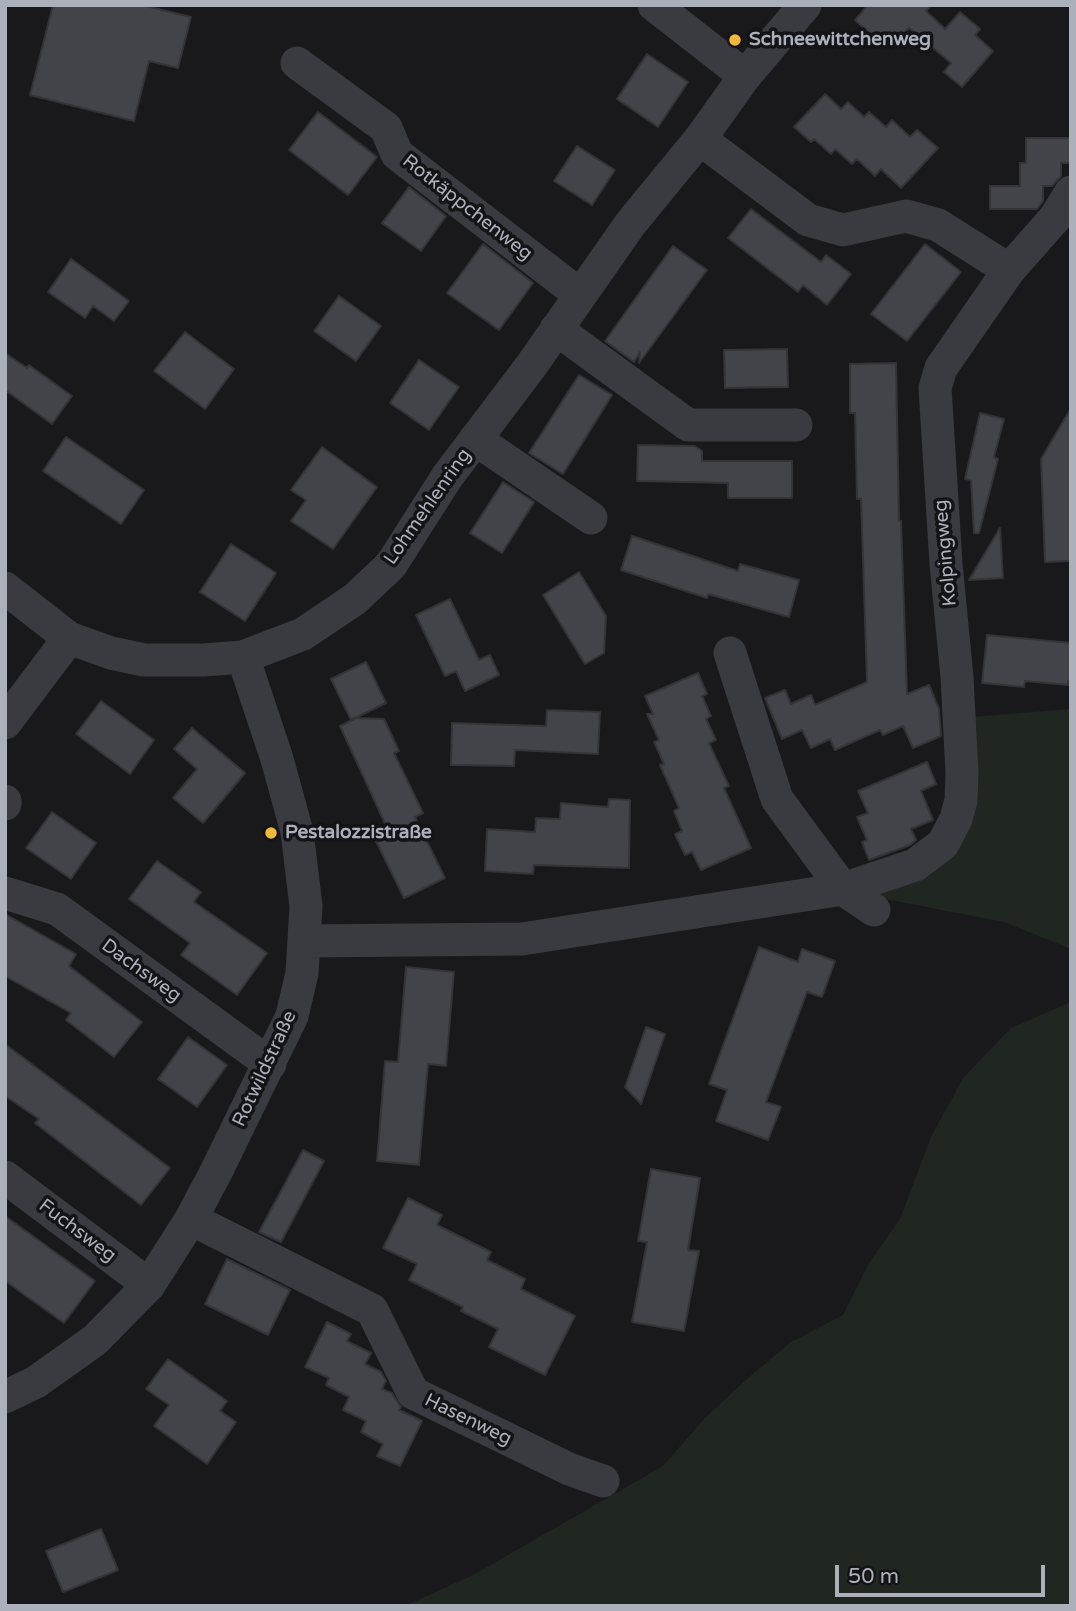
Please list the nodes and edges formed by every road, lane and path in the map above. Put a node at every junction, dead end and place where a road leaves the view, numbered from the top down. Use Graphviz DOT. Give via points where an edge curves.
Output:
graph roads {
  1 [pos="653,5"];
  2 [pos="805,5"];
  3 [pos="297,63"];
  4 [pos="744,76"];
  5 [pos="700,139"];
  6 [pos="1071,192"];
  7 [pos="1009,270"];
  8 [pos="579,294"];
  9 [pos="556,329"];
  10 [pos="796,425"];
  11 [pos="475,439"];
  12 [pos="591,518"];
  13 [pos="5,588"];
  14 [pos="69,638"];
  15 [pos="730,653"];
  16 [pos="243,657"];
  17 [pos="5,723"];
  18 [pos="842,889"];
  19 [pos="5,893"];
  20 [pos="874,911"];
  21 [pos="305,941"];
  22 [pos="270,1064"];
  23 [pos="5,1177"];
  24 [pos="191,1219"];
  25 [pos="149,1284"];
  26 [pos="5,1397"];
  27 [pos="603,1481"];
  1 -- 4 [label="street"];
  2 -- 4 [label="street, Lohmehlenring"];
  3 -- 8 [label="street, Rotkäppchenweg" via="386,128 397,154"];
  4 -- 5 [label="street, Lohmehlenring"];
  5 -- 7 [label="street" via="808,220 843,230 906,216 938,225"];
  5 -- 8 [label="street, Lohmehlenring"];
  6 -- 7 [label="street, Kolpingweg" via="1055,218"];
  7 -- 18 [label="street, Kolpingweg" via="941,368 935,388 957,677 961,800 956,819 943,844 915,865"];
  8 -- 9 [label="street, Lohmehlenring"];
  9 -- 10 [label="street" via="688,425"];
  9 -- 11 [label="street, Lohmehlenring"];
  11 -- 12 [label="street, Lohmehlenring"];
  11 -- 16 [label="street, Lohmehlenring" via="391,565 355,599 303,634"];
  13 -- 14 [label="street, Lohmehlenring"];
  14 -- 16 [label="street, Lohmehlenring" via="144,660"];
  14 -- 17 [label="street"];
  15 -- 18 [label="street" via="777,799"];
  16 -- 21 [label="street, Rotwildstraße" via="297,832 306,906"];
  18 -- 20 [label="street"];
  18 -- 21 [label="street" via="522,939"];
  19 -- 22 [label="street, Dachsweg" via="57,909"];
  21 -- 22 [label="street, Rotwildstraße" via="292,1016"];
  22 -- 24 [label="street, Rotwildstraße"];
  23 -- 25 [label="street, Fuchsweg"];
  24 -- 25 [label="street, Rotwildstraße"];
  24 -- 27 [label="street, Hasenweg" via="372,1310 413,1393"];
  25 -- 26 [label="street, Rotwildstraße" via="95,1340 36,1382"];
}
